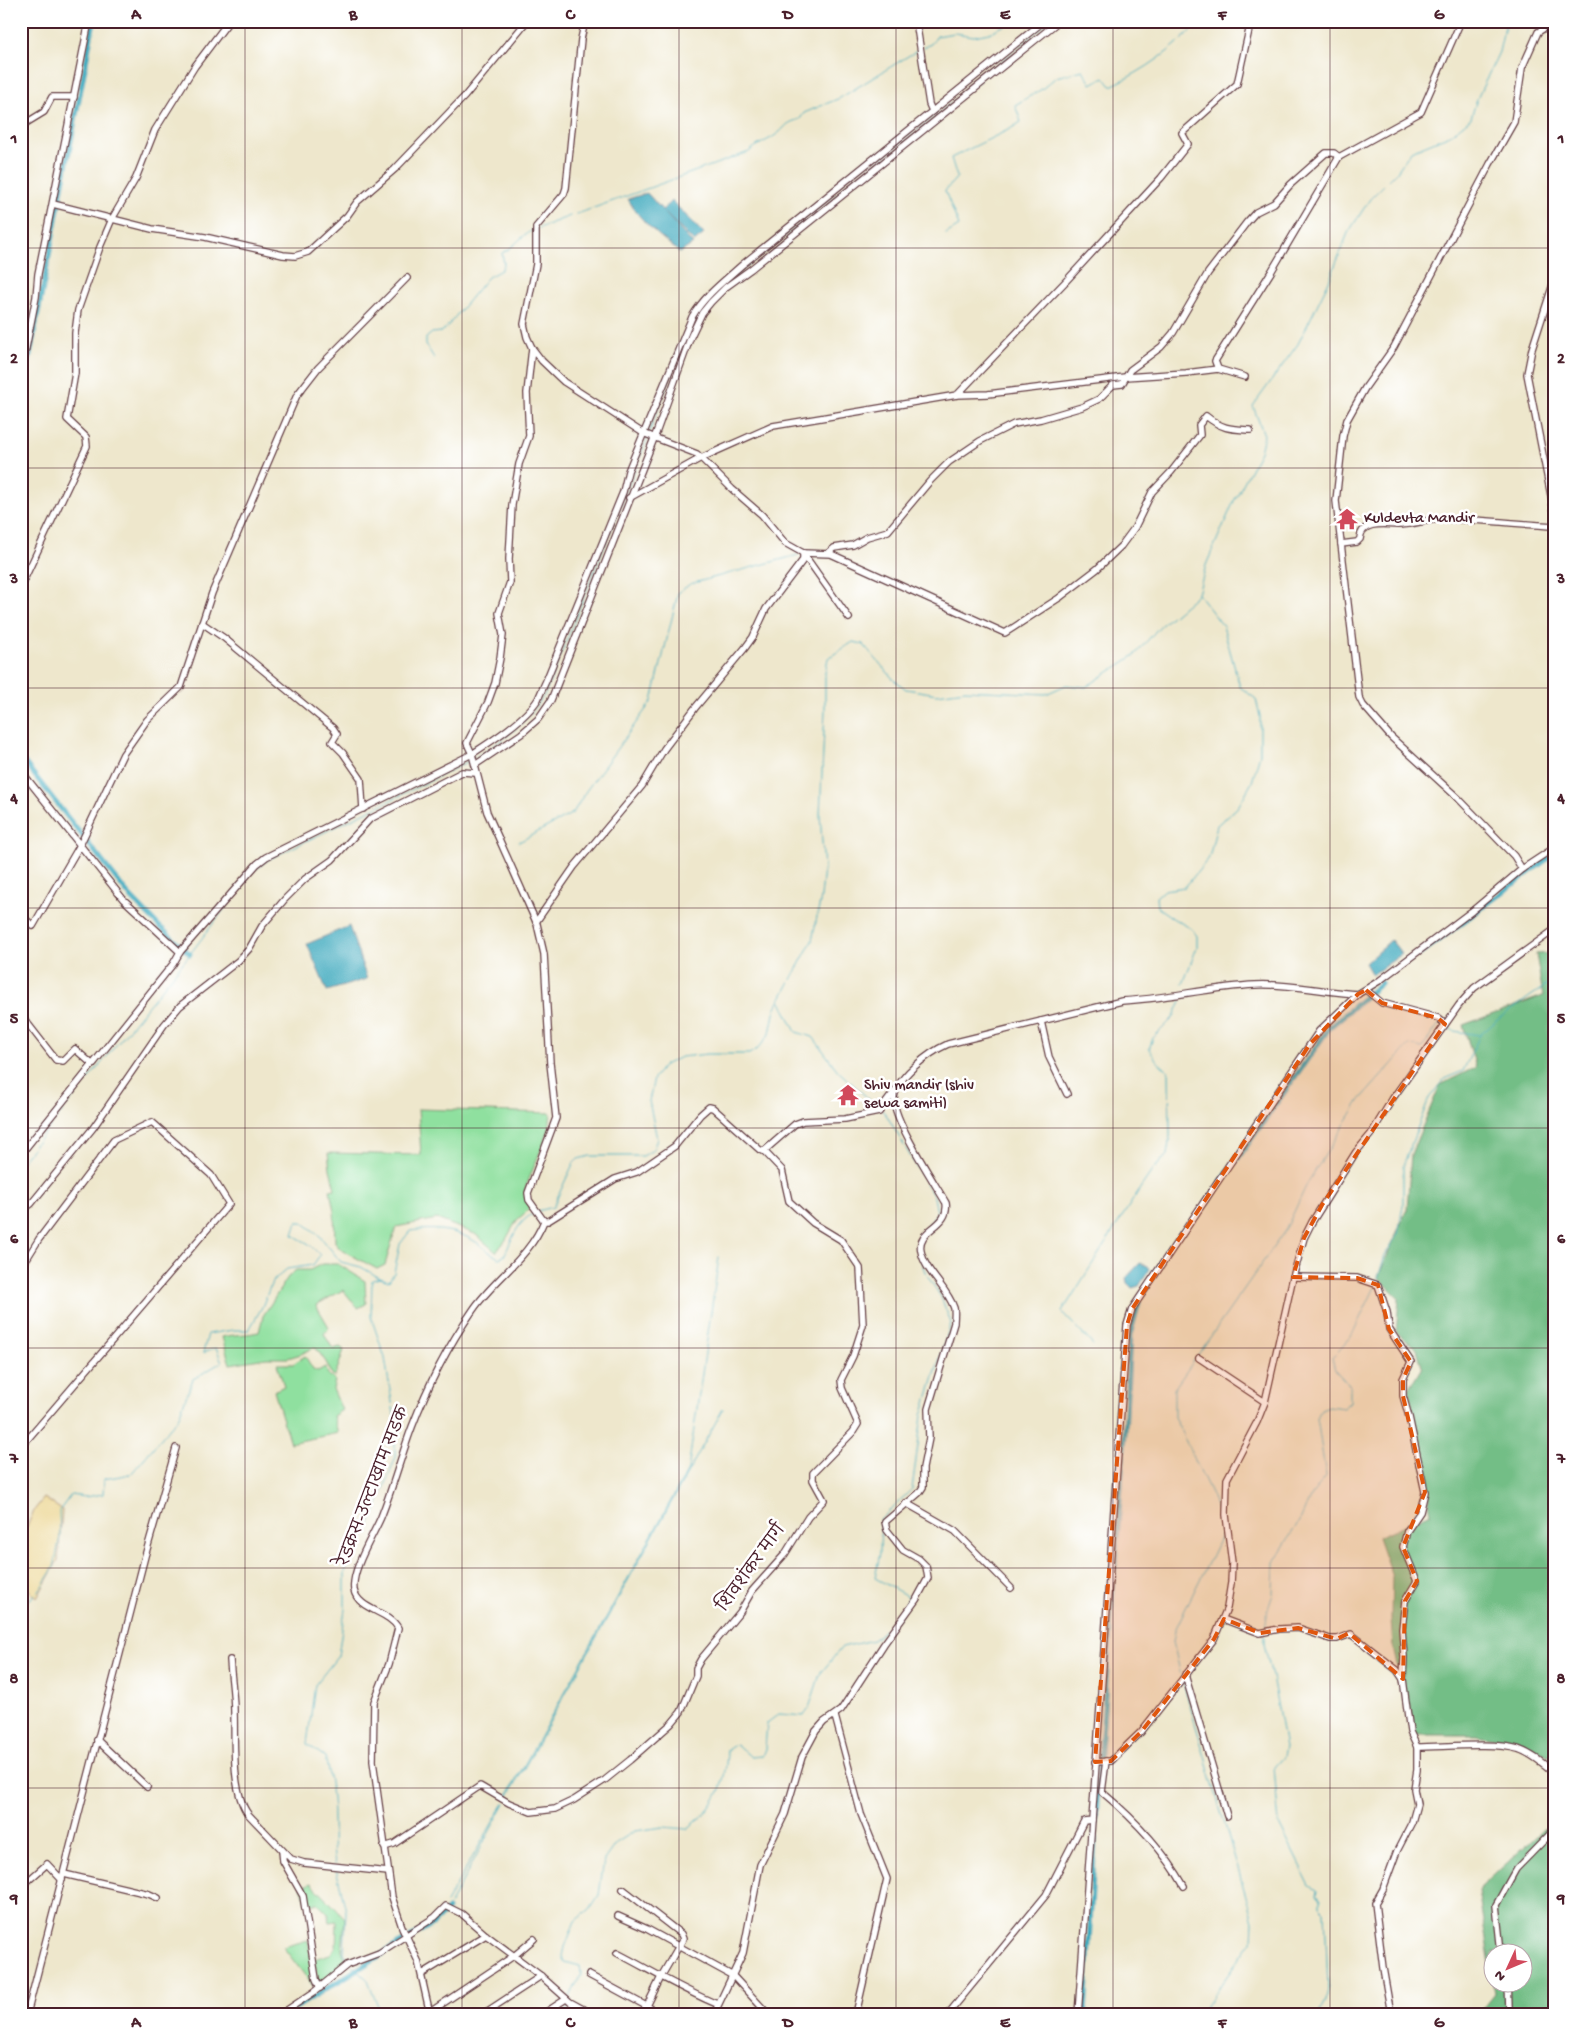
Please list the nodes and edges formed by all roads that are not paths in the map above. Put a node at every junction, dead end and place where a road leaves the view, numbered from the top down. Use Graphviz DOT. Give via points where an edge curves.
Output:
graph roads {
  1 [pos="89,21"];
  2 [pos="229,21"];
  3 [pos="527,21"];
  4 [pos="585,21"];
  5 [pos="916,21"];
  6 [pos="1044,21"];
  7 [pos="1059,21"];
  8 [pos="1251,21"];
  9 [pos="1461,21"];
  10 [pos="1554,22"];
  11 [pos="74,97"];
  12 [pos="932,111"];
  13 [pos="21,126"];
  14 [pos="1339,157"];
  15 [pos="53,204"];
  16 [pos="112,219"];
  17 [pos="407,278"];
  18 [pos="1554,281"];
  19 [pos="532,348"];
  20 [pos="1218,369"];
  21 [pos="21,373"];
  22 [pos="1125,377"];
  23 [pos="1245,377"];
  24 [pos="957,395"];
  25 [pos="1250,430"];
  26 [pos="643,433"];
  27 [pos="654,436"];
  28 [pos="701,458"];
  29 [pos="629,498"];
  30 [pos="1554,512"];
  31 [pos="1554,526"];
  32 [pos="1341,544"];
  33 [pos="803,553"];
  34 [pos="828,553"];
  35 [pos="21,586"];
  36 [pos="849,618"];
  37 [pos="202,624"];
  38 [pos="473,759"];
  39 [pos="21,771"];
  40 [pos="476,773"];
  41 [pos="363,810"];
  42 [pos="81,845"];
  43 [pos="1554,848"];
  44 [pos="1522,869"];
  45 [pos="21,914"];
  46 [pos="536,922"];
  47 [pos="1554,930"];
  48 [pos="180,952"];
  49 [pos="1366,990"];
  50 [pos="1358,994"];
  51 [pos="21,1015"];
  52 [pos="1041,1021"];
  53 [pos="1445,1024"];
  54 [pos="93,1065"];
  55 [pos="897,1088"];
  56 [pos="1067,1094"];
  57 [pos="764,1151"];
  58 [pos="21,1154"];
  59 [pos="21,1211"];
  60 [pos="543,1219"];
  61 [pos="21,1268"];
  62 [pos="1293,1276"];
  63 [pos="1199,1358"];
  64 [pos="1266,1402"];
  65 [pos="21,1447"];
  66 [pos="176,1448"];
  67 [pos="906,1504"];
  68 [pos="1011,1588"];
  69 [pos="1223,1619"];
  70 [pos="230,1660"];
  71 [pos="1183,1678"];
  72 [pos="1403,1679"];
  73 [pos="835,1716"];
  74 [pos="97,1740"];
  75 [pos="1417,1747"];
  76 [pos="1101,1761"];
  77 [pos="1554,1773"];
  78 [pos="147,1787"];
  79 [pos="1227,1816"];
  80 [pos="1092,1820"];
  81 [pos="1554,1830"];
  82 [pos="384,1848"];
  83 [pos="282,1851"];
  84 [pos="388,1872"];
  85 [pos="63,1877"];
  86 [pos="1184,1886"];
  87 [pos="21,1887"];
  88 [pos="623,1889"];
  89 [pos="158,1898"];
  90 [pos="618,1916"];
  91 [pos="486,1935"];
  92 [pos="406,1936"];
  93 [pos="534,1940"];
  94 [pos="1499,1942"];
  95 [pos="679,1947"];
  96 [pos="616,1953"];
  97 [pos="515,1955"];
  98 [pos="422,1974"];
  99 [pos="589,1974"];
  100 [pos="662,1975"];
  101 [pos="542,1976"];
  102 [pos="733,1976"];
  103 [pos="320,1988"];
  104 [pos="1508,1992"];
  105 [pos="568,2001"];
  106 [pos="717,2004"];
  107 [pos="647,2006"];
  108 [pos="430,2013"];
  109 [pos="27,2014"];
  110 [pos="281,2014"];
  111 [pos="483,2014"];
  112 [pos="543,2014"];
  113 [pos="592,2014"];
  114 [pos="643,2014"];
  115 [pos="660,2014"];
  116 [pos="714,2014"];
  117 [pos="768,2014"];
  118 [pos="856,2014"];
  119 [pos="948,2014"];
  120 [pos="1078,2014"];
  121 [pos="1391,2014"];
  122 [pos="1504,2014"];
  1 -- 11 [label="street"];
  2 -- 16 [label="street" via="195,66 155,130 136,178"];
  3 -- 16 [label="street" via="465,96 308,252 282,255"];
  4 -- 19 [label="street" via="581,33 566,188 536,227 536,264 524,324"];
  5 -- 12 [label="street"];
  6 -- 12 [label="street"];
  7 -- 27 [label="street" via="726,287 702,313"];
  8 -- 24 [label="street" via="1237,84 1182,133 1188,144 1161,178"];
  9 -- 14 [label="street" via="1421,112"];
  10 -- 32 [label="street" via="1538,32 1522,68 1514,122 1394,347 1347,420 1336,501"];
  11 -- 13 [label="street" via="52,97 44,112"];
  11 -- 15 [label="street"];
  12 -- 26 [label="street" via="708,295 692,317"];
  14 -- 20 [label="street" via="1215,360"];
  14 -- 22 [label="street" via="1326,153 1274,203 1256,212 1208,274 1173,333"];
  15 -- 16 [label="street"];
  15 -- 21 [label="street"];
  16 -- 35 [label="street" via="78,310 76,325 75,373 67,419 86,437 87,446"];
  17 -- 37 [label="street" via="318,368 298,395 212,593"];
  18 -- 30 [label="street" via="1527,374"];
  19 -- 26 [label="street" via="564,382"];
  19 -- 38 [label="street" via="527,393 529,436 516,481 509,540 510,582 499,613 503,635 495,683 467,743"];
  20 -- 22 [label="street"];
  20 -- 23 [label="street"];
  22 -- 24 [label="street"];
  22 -- 34 [label="street" via="1122,384 1114,385 1099,399 1082,407 1014,424 980,441 949,462 888,531 867,536 853,545 834,548"];
  24 -- 28 [label="street" via="773,426"];
  25 -- 34 [label="street" via="1218,426 1206,416 1199,425 1200,435 1152,492 1135,527 1121,546 1059,598 1005,633"];
  26 -- 27 [label="street"];
  26 -- 38 [label="street" via="623,492 538,699"];
  27 -- 28 [label="street"];
  27 -- 29 [label="street"];
  28 -- 29 [label="street"];
  28 -- 33 [label="street" via="762,515 785,543"];
  29 -- 38 [label="street" via="551,700 538,719 521,734"];
  31 -- 32 [label="street" via="1444,519 1402,525 1379,523 1365,528 1357,542"];
  32 -- 44 [label="street" via="1359,697 1363,705 1391,736 1459,798 1514,856"];
  33 -- 34 [label="street"];
  33 -- 36 [label="street"];
  33 -- 46 [label="street" via="803,560 766,609 753,637 695,708 642,786 574,867"];
  37 -- 41 [label="street" via="224,638 333,728 337,734 332,742 361,780"];
  37 -- 42 [label="street" via="181,687 148,720 124,754"];
  38 -- 40 [label="street"];
  38 -- 41 [label="street"];
  39 -- 42 [label="street"];
  40 -- 46 [label="street" via="487,812"];
  40 -- 59 [label="street" via="462,772 370,819 332,860 305,879 262,926 238,962 180,1006 93,1128 31,1204"];
  41 -- 48 [label="street" via="266,857"];
  42 -- 45 [label="street" via="33,926"];
  42 -- 48 [label="street" via="132,908"];
  43 -- 44 [label="street"];
  44 -- 49 [label="street" via="1472,911"];
  46 -- 60 [label="street" via="544,954 556,1118 528,1193 529,1200"];
  47 -- 53 [label="street" via="1474,988"];
  48 -- 54 [label="street"];
  49 -- 50 [label="street"];
  49 -- 53 [label="street" via="1382,1002 1438,1018"];
  50 -- 52 [label="street" via="1277,984 1253,985 1122,1001"];
  50 -- 76 [label="street" via="1319,1031 1132,1308 1127,1325"];
  51 -- 54 [label="street" via="56,1060 63,1061 75,1049"];
  52 -- 55 [label="street" via="935,1050 915,1066"];
  52 -- 56 [label="street" via="1049,1057"];
  53 -- 62 [label="street" via="1317,1214 1304,1238"];
  54 -- 58 [label="street"];
  55 -- 57 [label="street" via="879,1112 795,1124"];
  55 -- 67 [label="street" via="894,1101 899,1120 946,1203 948,1212 924,1235 920,1249 927,1267 954,1308 954,1323 928,1409 929,1438 922,1487"];
  57 -- 60 [label="street" via="709,1107 675,1146 636,1172 615,1179 548,1221"];
  57 -- 82 [label="street, शिवशंकर मार्ग" via="782,1170 789,1201 813,1223 841,1240 860,1268 862,1279 864,1325 841,1380 858,1424 813,1472 813,1480 824,1500 701,1659 681,1712 605,1780 565,1806 531,1812 480,1786"];
  60 -- 82 [label="street, रेडक्रस-उल्टाखाम सडक" via="513,1267 474,1309 432,1378 396,1479 372,1539 358,1564 354,1592 360,1601 395,1621 398,1628 389,1664 374,1702 373,1761"];
  61 -- 65 [label="street" via="114,1140 152,1122 211,1175 229,1204"];
  62 -- 64 [label="street"];
  62 -- 72 [label="street" via="1357,1278 1378,1285 1389,1329 1411,1362 1403,1379 1402,1396 1425,1492 1420,1512 1408,1531 1403,1548 1418,1581 1405,1601"];
  63 -- 64 [label="street"];
  64 -- 69 [label="street" via="1227,1479 1226,1515 1232,1563"];
  66 -- 74 [label="street"];
  67 -- 68 [label="street" via="955,1531"];
  67 -- 73 [label="street" via="886,1522 887,1530 903,1550 926,1566 928,1578"];
  69 -- 71 [label="street" via="1214,1639"];
  69 -- 72 [label="street" via="1263,1633 1298,1628 1330,1639 1351,1634 1397,1670"];
  70 -- 83 [label="street" via="237,1782 243,1807"];
  71 -- 76 [label="street" via="1141,1732 1111,1761"];
  71 -- 79 [label="street"];
  72 -- 75 [label="street" via="1410,1732"];
  73 -- 102 [label="street" via="816,1730 802,1757 785,1814 760,1865 743,1953"];
  73 -- 118 [label="street" via="861,1814 887,1879"];
  74 -- 78 [label="street"];
  74 -- 85 [label="street"];
  75 -- 77 [label="street" via="1519,1749"];
  75 -- 121 [label="street" via="1414,1789 1417,1804 1375,1903"];
  76 -- 80 [label="street"];
  76 -- 86 [label="street" via="1102,1792 1124,1810"];
  80 -- 119 [label="street" via="1084,1821 1046,1895"];
  80 -- 120 [label="street"];
  81 -- 94 [label="street" via="1516,1869 1496,1905"];
  82 -- 84 [label="street, रेडक्रस-उल्टाखाम सडक"];
  83 -- 84 [label="street" via="291,1859 304,1863"];
  83 -- 103 [label="street" via="283,1861 303,1896"];
  84 -- 92 [label="street, रेडक्रस-उल्टाखाम सडक" via="392,1897"];
  85 -- 87 [label="street" via="47,1864"];
  85 -- 89 [label="street"];
  85 -- 109 [label="street"];
  88 -- 95 [label="street" via="681,1934 683,1939"];
  90 -- 95 [label="street"];
  91 -- 92 [label="street" via="462,1914 446,1906"];
  91 -- 97 [label="street"];
  91 -- 98 [label="street"];
  92 -- 98 [label="street, रेडक्रस-उल्टाखाम सडक"];
  92 -- 103 [label="street" via="379,1953 350,1964"];
  93 -- 97 [label="street"];
  95 -- 100 [label="street"];
  95 -- 102 [label="street"];
  96 -- 100 [label="street"];
  97 -- 101 [label="street"];
  97 -- 108 [label="street"];
  98 -- 108 [label="street, रेडक्रस-उल्टाखाम सडक"];
  99 -- 107 [label="street"];
  100 -- 106 [label="street"];
  100 -- 107 [label="street"];
  101 -- 105 [label="street"];
  101 -- 111 [label="street"];
  102 -- 106 [label="street"];
  102 -- 117 [label="street"];
  103 -- 110 [label="street"];
  104 -- 122 [label="street" via="1508,2008"];
  105 -- 112 [label="street"];
  105 -- 113 [label="street"];
  106 -- 116 [label="street"];
  107 -- 114 [label="street"];
  107 -- 115 [label="street"];
}
